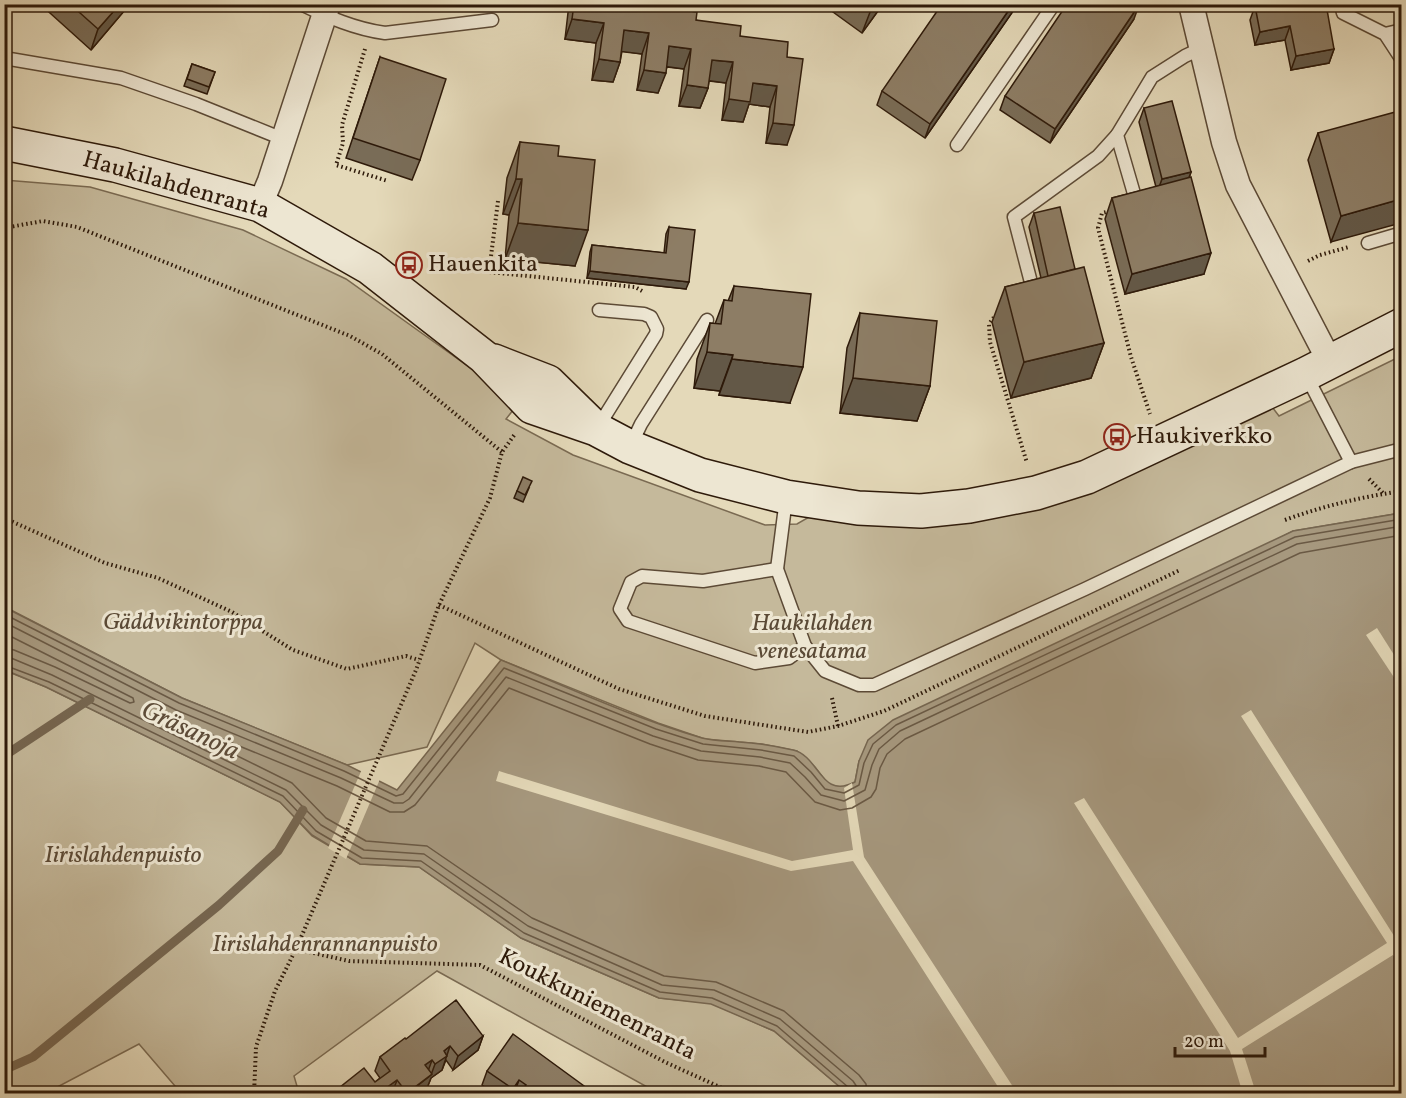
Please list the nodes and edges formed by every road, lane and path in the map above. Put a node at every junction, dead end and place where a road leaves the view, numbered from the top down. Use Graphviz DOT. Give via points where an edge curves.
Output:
graph roads {
  1 [pos="301,4"];
  2 [pos="1054,4"];
  3 [pos="1191,4"];
  4 [pos="1341,4"];
  5 [pos="326,10"];
  6 [pos="492,20"];
  7 [pos="1401,30"];
  8 [pos="370,31"];
  9 [pos="1385,34"];
  10 [pos="1202,48"];
  11 [pos="4,58"];
  12 [pos="1401,60"];
  13 [pos="1117,135"];
  14 [pos="283,139"];
  15 [pos="4,143"];
  16 [pos="957,145"];
  17 [pos="388,181"];
  18 [pos="498,201"];
  19 [pos="1137,204"];
  20 [pos="260,205"];
  21 [pos="4,228"];
  22 [pos="1401,233"];
  23 [pos="1368,243"];
  24 [pos="1300,266"];
  25 [pos="1037,306"];
  26 [pos="598,310"];
  27 [pos="644,314"];
  28 [pos="707,320"];
  29 [pos="1401,325"];
  30 [pos="1318,368"];
  31 [pos="1152,420"];
  32 [pos="519,427"];
  33 [pos="596,429"];
  34 [pos="630,447"];
  35 [pos="1401,449"];
  36 [pos="502,452"];
  37 [pos="1351,462"];
  38 [pos="1029,470"];
  39 [pos="1401,491"];
  40 [pos="786,497"];
  41 [pos="4,519"];
  42 [pos="1275,524"];
  43 [pos="777,569"];
  44 [pos="1181,570"];
  45 [pos="439,605"];
  46 [pos="805,646"];
  47 [pos="419,660"];
  48 [pos="296,949"];
  49 [pos="255,1094"];
  50 [pos="735,1094"];
  1 -- 5 [label="lane"];
  2 -- 16 [label="lane"];
  3 -- 10 [label="street"];
  4 -- 9 [label="lane" via="1343,13"];
  5 -- 8 [label="lane"];
  5 -- 14 [label="street"];
  6 -- 8 [label="lane" via="400,32"];
  7 -- 9 [label="lane"];
  8 -- 17 [label="path" via="342,125 343,143 336,165"];
  9 -- 12 [label="lane"];
  10 -- 13 [label="lane" via="1152,77"];
  10 -- 30 [label="street" via="1224,142 1239,185"];
  11 -- 14 [label="lane" via="121,78"];
  13 -- 19 [label="lane"];
  13 -- 25 [label="lane" via="1098,156 1014,217"];
  14 -- 20 [label="street"];
  15 -- 20 [label="street, Haukilahdenranta" via="115,165"];
  18 -- 27 [label="path" via="489,272 635,287 645,298"];
  19 -- 31 [label="path" via="1102,213 1098,224 1131,357"];
  20 -- 33 [label="street, Haukilahdenranta" via="370,268 484,357 548,382"];
  21 -- 36 [label="path" via="43,221 76,227 326,325 382,354"];
  22 -- 23 [label="lane"];
  23 -- 24 [label="path" via="1320,255"];
  25 -- 38 [label="path" via="994,317 988,330"];
  26 -- 27 [label="lane"];
  27 -- 33 [label="lane" via="655,322 656,334"];
  28 -- 34 [label="lane"];
  29 -- 30 [label="street, Haukilahdenranta"];
  30 -- 37 [label="lane"];
  30 -- 40 [label="street, Haukilahdenranta" via="1087,477 1036,494 921,511 858,508"];
  32 -- 36 [label="path"];
  33 -- 34 [label="street, Haukilahdenranta"];
  34 -- 40 [label="street, Haukilahdenranta" via="700,475"];
  35 -- 37 [label="lane"];
  36 -- 45 [label="path" via="490,498"];
  37 -- 46 [label="lane" via="874,685 859,685 825,670"];
  39 -- 42 [label="path" via="1314,509"];
  40 -- 43 [label="lane"];
  41 -- 47 [label="path" via="105,563 158,578 232,612 293,650 347,669 406,656"];
  43 -- 46 [label="lane"];
  43 -- 46 [label="lane" via="703,581 642,576 631,582 620,609 628,621 755,663 789,658"];
  44 -- 45 [label="path" via="884,711 807,732 705,716 619,689"];
  45 -- 47 [label="path"];
  47 -- 48 [label="path"];
  48 -- 49 [label="path" via="275,991 256,1047"];
  48 -- 50 [label="path, Koukkuniemenranta" via="349,961 480,965 665,1062"];
}
